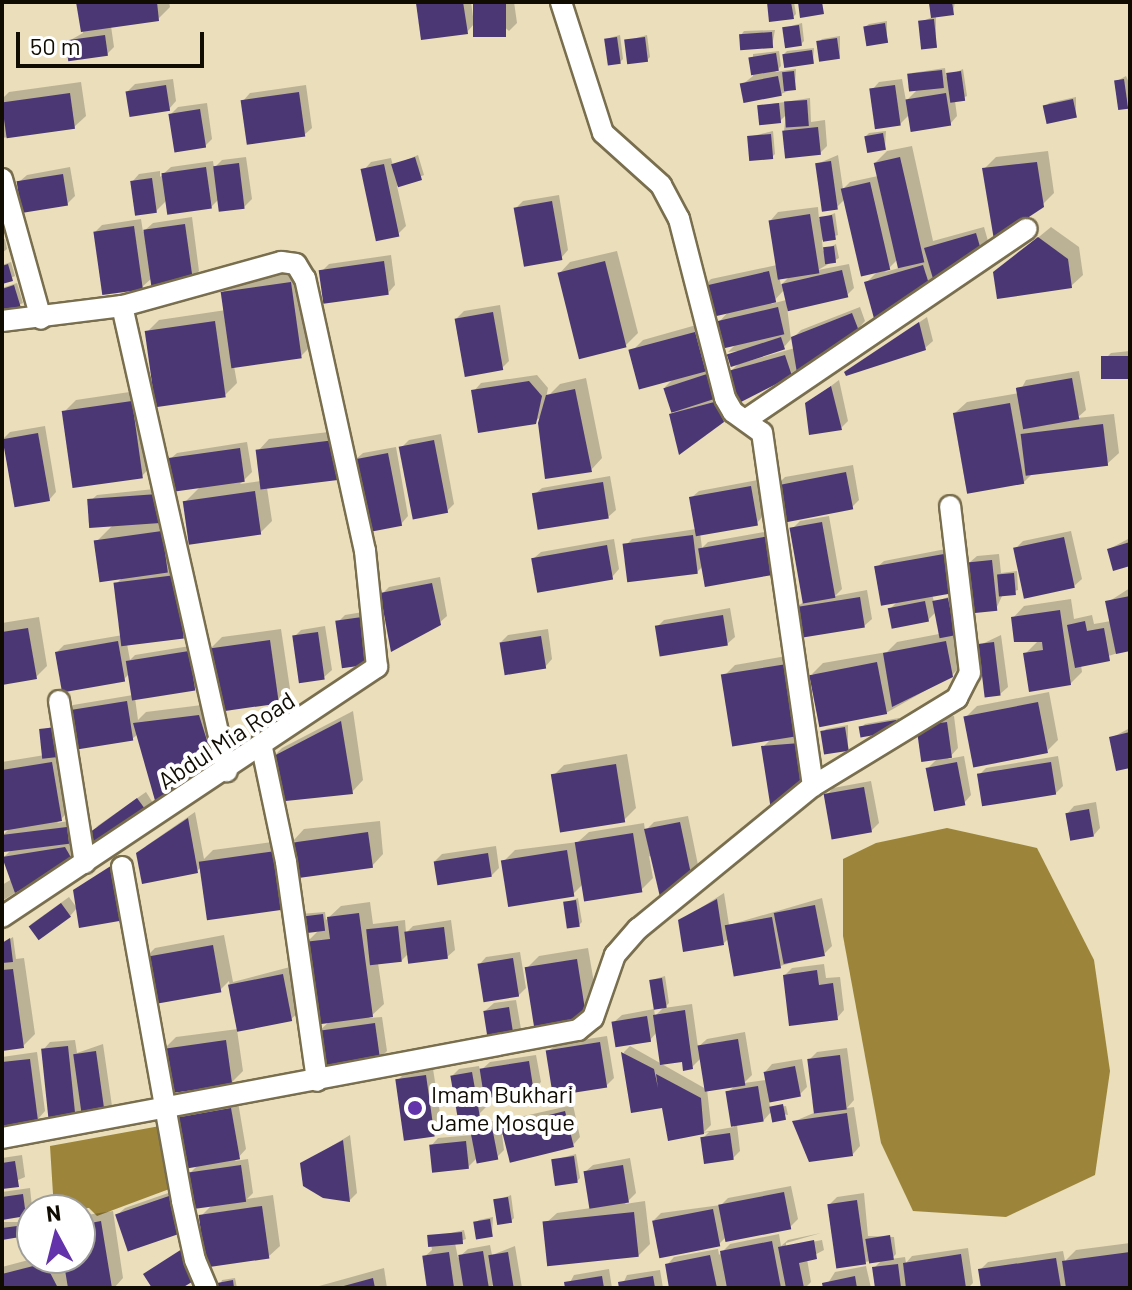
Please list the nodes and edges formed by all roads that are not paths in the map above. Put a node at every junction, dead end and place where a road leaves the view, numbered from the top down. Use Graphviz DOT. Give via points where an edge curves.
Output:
graph roads {
  1 [pos="561,2"];
  2 [pos="2,179"];
  3 [pos="1027,229"];
  4 [pos="122,306"];
  5 [pos="41,319"];
  6 [pos="2,321"];
  7 [pos="747,419"];
  8 [pos="950,506"];
  9 [pos="59,701"];
  10 [pos="262,748"];
  11 [pos="227,771"];
  12 [pos="813,786"];
  13 [pos="85,863"];
  14 [pos="122,867"];
  15 [pos="2,917"];
  16 [pos="317,1081"];
  17 [pos="166,1110"];
  18 [pos="2,1138"];
  19 [pos="207,1288"];
  1 -- 7 [label="street" via="603,133 661,185 679,219 725,398 733,412"];
  2 -- 5 [label="street"];
  3 -- 7 [label="street"];
  4 -- 5 [label="street"];
  4 -- 10 [label="street, Abdul Mia Road" via="281,262 296,264 305,279 365,551 377,667"];
  4 -- 11 [label="street"];
  5 -- 6 [label="street"];
  7 -- 12 [label="street" via="762,433"];
  8 -- 12 [label="street" via="970,673 957,698"];
  9 -- 13 [label="street"];
  10 -- 11 [label="street, Abdul Mia Road"];
  10 -- 16 [label="street" via="286,862"];
  11 -- 13 [label="street, Abdul Mia Road"];
  12 -- 16 [label="street" via="638,929 615,955 593,1018 578,1030"];
  13 -- 15 [label="street, Abdul Mia Road"];
  14 -- 17 [label="street"];
  16 -- 17 [label="street"];
  17 -- 18 [label="street"];
  17 -- 19 [label="street" via="195,1260"];
}
